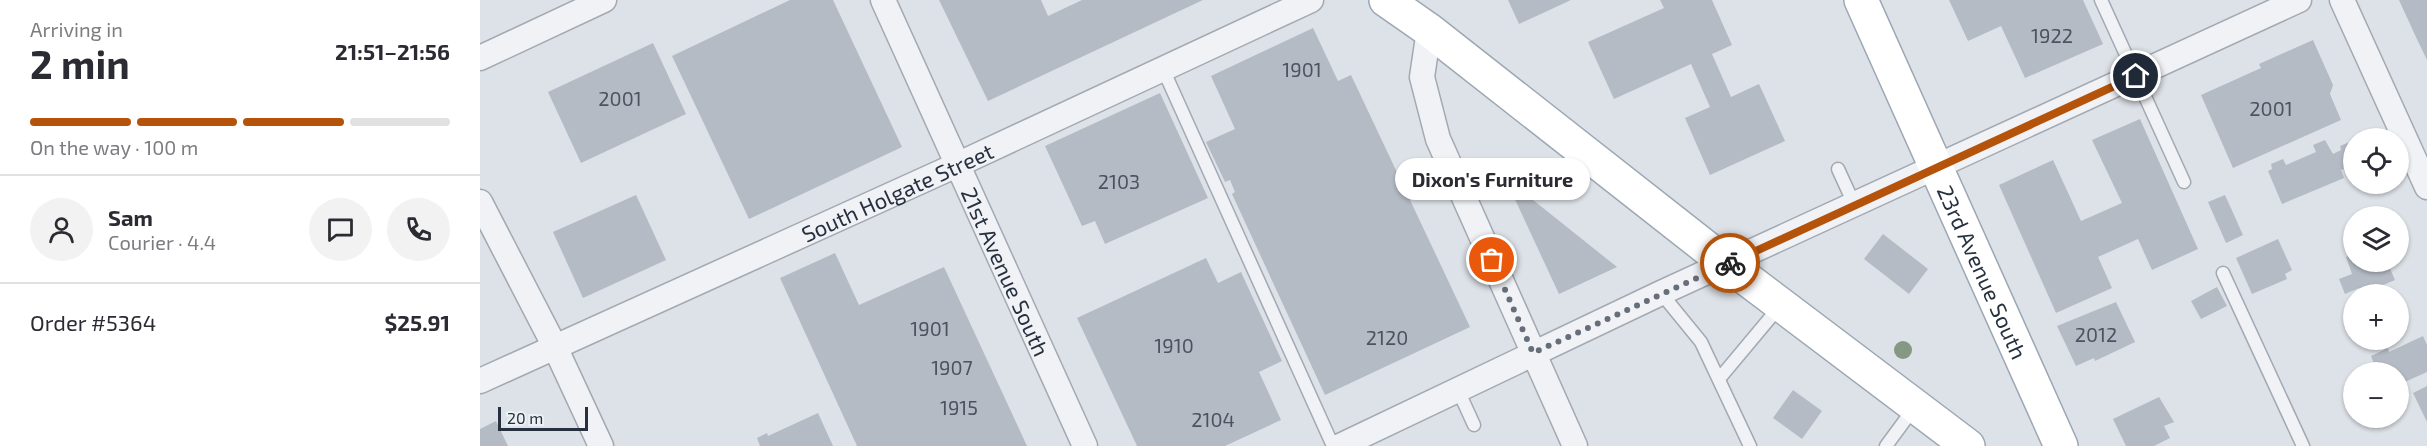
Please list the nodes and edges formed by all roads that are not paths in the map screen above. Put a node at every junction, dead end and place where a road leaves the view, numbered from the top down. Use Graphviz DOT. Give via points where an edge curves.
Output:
graph roads {
  1 [pos="604,0"];
  2 [pos="883,0"];
  3 [pos="1311,0"];
  4 [pos="1386,0"];
  5 [pos="1861,0"];
  6 [pos="2101,0"];
  7 [pos="2299,0"];
  8 [pos="2342,0"];
  9 [pos="1429,30"];
  10 [pos="480,58"];
  11 [pos="1163,69"];
  12 [pos="2136,76"];
  13 [pos="959,164"];
  14 [pos="1838,169"];
  15 [pos="1935,169"];
  16 [pos="2184,182"];
  17 [pos="2427,187"];
  18 [pos="480,202"];
  19 [pos="1855,206"];
  20 [pos="1727,264"];
  21 [pos="2223,273"];
  22 [pos="1660,293"];
  23 [pos="1781,305"];
  24 [pos="555,347"];
  25 [pos="1533,353"];
  26 [pos="1719,379"];
  27 [pos="480,381"];
  28 [pos="1458,390"];
  29 [pos="1916,406"];
  30 [pos="1474,425"];
  31 [pos="601,446"];
  32 [pos="1085,446"];
  33 [pos="1333,446"];
  34 [pos="1340,446"];
  35 [pos="1575,446"];
  36 [pos="1750,446"];
  37 [pos="1886,446"];
  38 [pos="1968,446"];
  39 [pos="2061,446"];
  40 [pos="2303,446"];
  1 -- 10 [label="street"];
  2 -- 13 [label="street, 21st Avenue South"];
  3 -- 11 [label="street, South Holgate Street"];
  4 -- 9 [label="main road"];
  5 -- 15 [label="main road, 23rd Avenue South"];
  6 -- 12 [label="lane"];
  7 -- 12 [label="street"];
  8 -- 17 [label="street"];
  9 -- 20 [label="main road"];
  9 -- 25 [label="street" via="1422,77 1438,139"];
  11 -- 13 [label="street, South Holgate Street"];
  11 -- 33 [label="lane"];
  12 -- 15 [label="street"];
  12 -- 16 [label="lane"];
  13 -- 24 [label="street, South Holgate Street"];
  13 -- 32 [label="street, 21st Avenue South"];
  14 -- 19 [label="lane"];
  15 -- 19 [label="street"];
  15 -- 39 [label="main road, 23rd Avenue South"];
  18 -- 24 [label="street"];
  19 -- 20 [label="street"];
  20 -- 22 [label="street"];
  20 -- 23 [label="main road"];
  21 -- 40 [label="lane"];
  22 -- 25 [label="street"];
  22 -- 26 [label="lane" via="1701,342"];
  23 -- 26 [label="lane"];
  23 -- 29 [label="main road"];
  24 -- 27 [label="street, South Holgate Street"];
  24 -- 31 [label="street"];
  25 -- 28 [label="street"];
  25 -- 35 [label="street"];
  26 -- 36 [label="lane"];
  28 -- 30 [label="lane"];
  28 -- 34 [label="street"];
  29 -- 37 [label="lane"];
  29 -- 38 [label="main road"];
}
